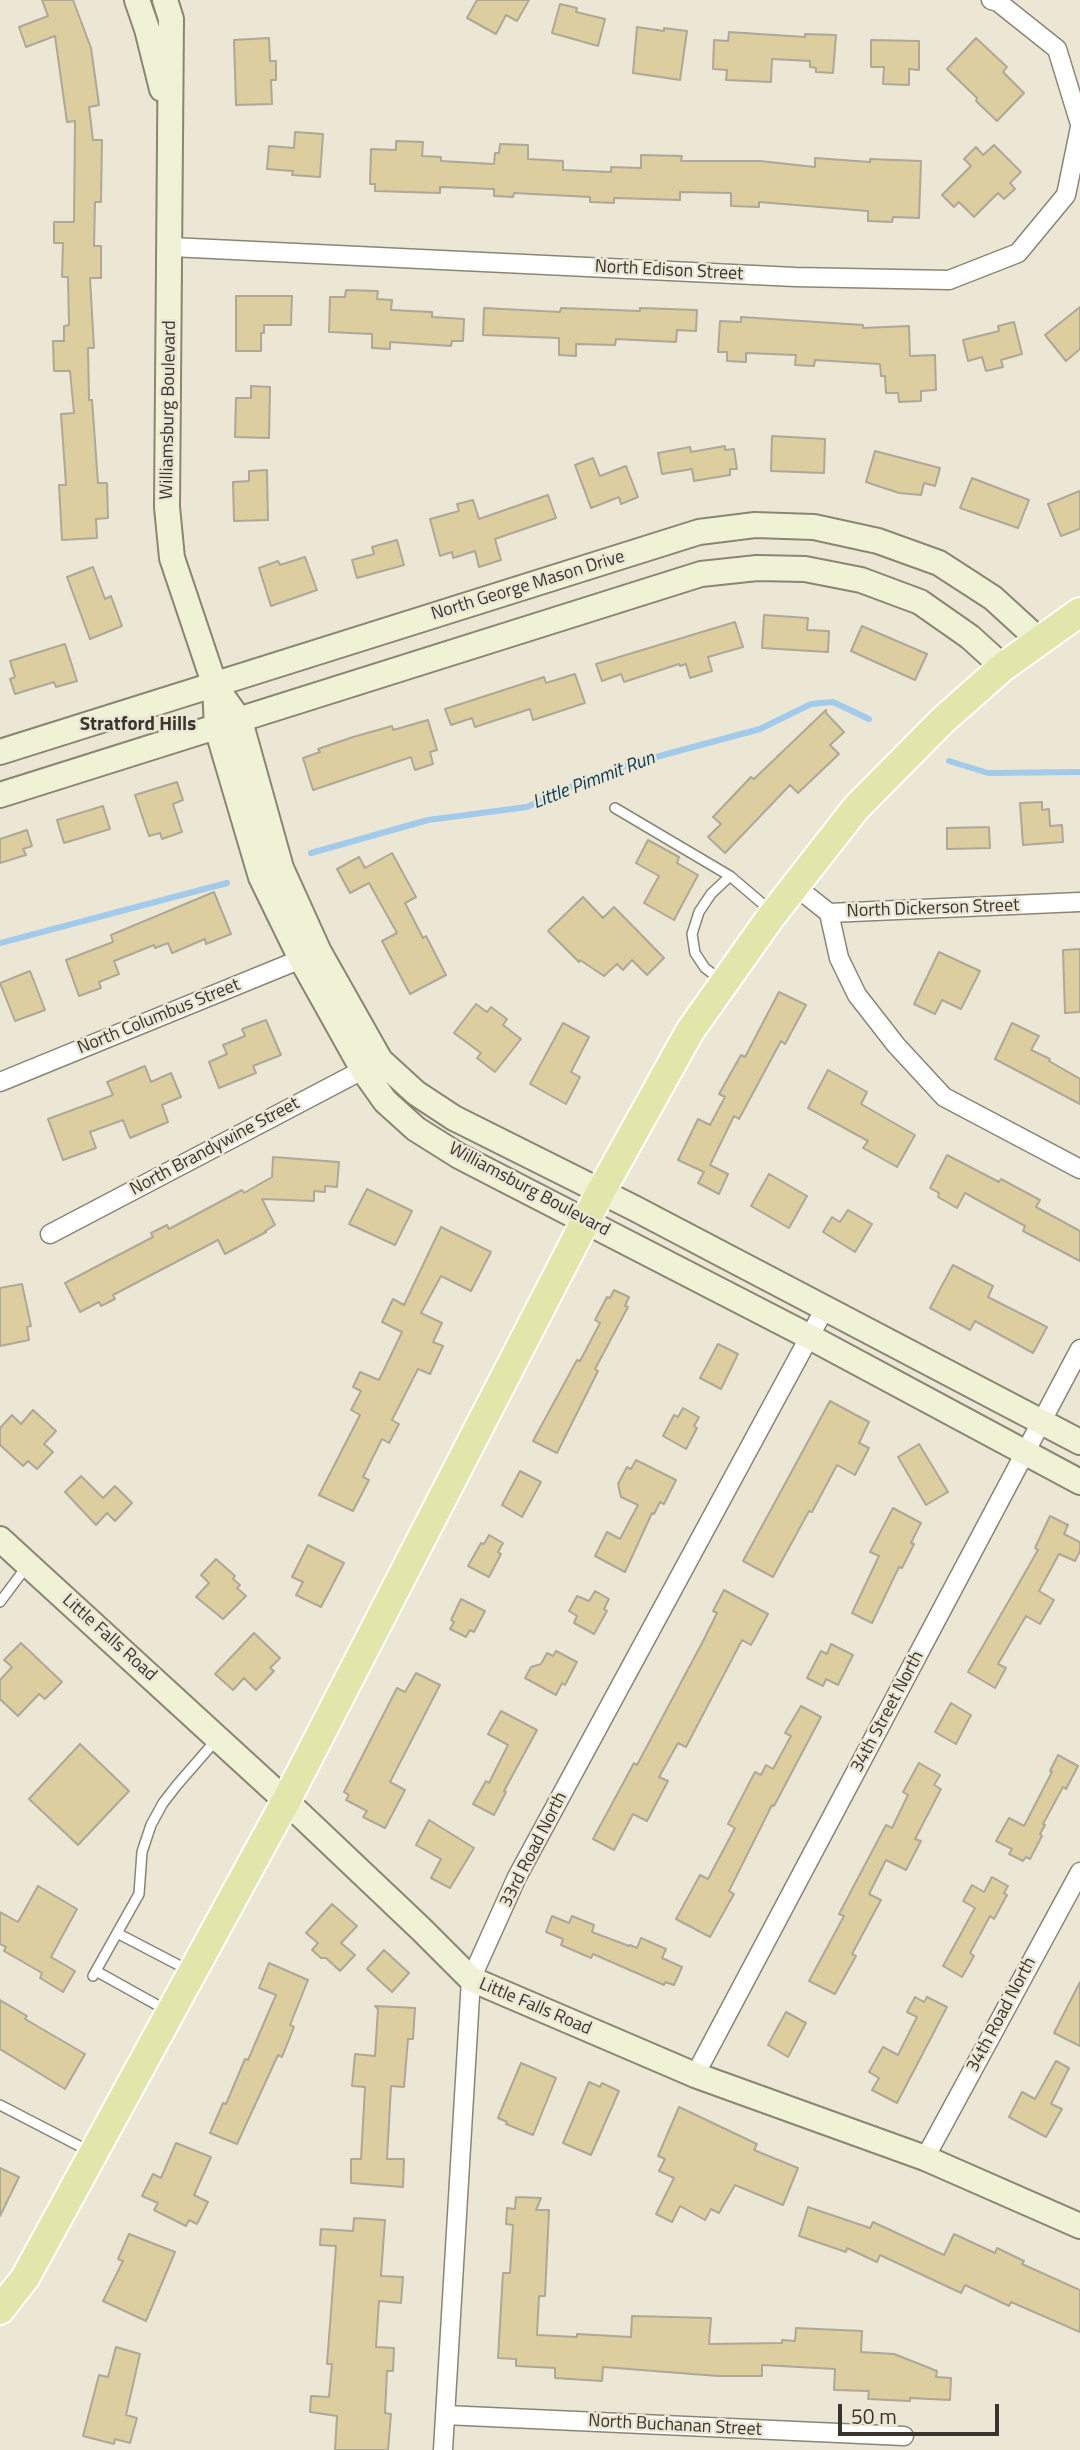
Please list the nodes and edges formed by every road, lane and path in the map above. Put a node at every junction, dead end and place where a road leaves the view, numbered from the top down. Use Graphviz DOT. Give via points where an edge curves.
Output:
graph roads {
  1 [pos="136,0"];
  2 [pos="165,0"];
  3 [pos="991,0"];
  4 [pos="1080,126"];
  5 [pos="172,127"];
  6 [pos="171,247"];
  7 [pos="1080,612"];
  8 [pos="1040,641"];
  9 [pos="1003,667"];
  10 [pos="215,686"];
  11 [pos="240,721"];
  12 [pos="217,728"];
  13 [pos="0,752"];
  14 [pos="0,795"];
  15 [pos="615,808"];
  16 [pos="730,876"];
  17 [pos="795,886"];
  18 [pos="1080,902"];
  19 [pos="774,913"];
  20 [pos="829,913"];
  21 [pos="310,955"];
  22 [pos="724,983"];
  23 [pos="371,1065"];
  24 [pos="0,1082"];
  25 [pos="1080,1168"];
  26 [pos="601,1191"];
  27 [pos="586,1220"];
  28 [pos="50,1234"];
  29 [pos="825,1308"];
  30 [pos="810,1337"];
  31 [pos="1080,1349"];
  32 [pos="1042,1422"];
  33 [pos="1080,1442"];
  34 [pos="1026,1453"];
  35 [pos="1080,1482"];
  36 [pos="0,1539"];
  37 [pos="28,1565"];
  38 [pos="0,1602"];
  39 [pos="218,1738"];
  40 [pos="286,1801"];
  41 [pos="1080,1872"];
  42 [pos="117,1933"];
  43 [pos="192,1973"];
  44 [pos="471,1979"];
  45 [pos="171,2013"];
  46 [pos="695,2075"];
  47 [pos="0,2105"];
  48 [pos="94,2153"];
  49 [pos="925,2158"];
  50 [pos="1080,2226"];
  51 [pos="0,2310"];
  52 [pos="445,2415"];
  53 [pos="904,2436"];
  54 [pos="443,2450"];
  1 -- 5 [label="street, Williamsburg Boulevard"];
  2 -- 5 [label="street, Williamsburg Boulevard" via="171,19"];
  3 -- 4 [label="street" via="1056,49"];
  4 -- 6 [label="street, North Edison Street" via="1066,195 1018,253 949,280"];
  5 -- 6 [label="street, Williamsburg Boulevard"];
  6 -- 10 [label="street, Williamsburg Boulevard" via="167,507 172,558"];
  7 -- 8 [label="main road"];
  8 -- 9 [label="main road"];
  8 -- 10 [label="street, North George Mason Drive" via="993,598 939,563 878,541 814,527 755,525 699,533"];
  9 -- 11 [label="street" via="920,601 861,580 805,569 757,568 701,574"];
  9 -- 17 [label="main road" via="856,808"];
  10 -- 11 [label="street, Williamsburg Boulevard"];
  10 -- 12 [label="street, Williamsburg Boulevard"];
  10 -- 13 [label="street, North George Mason Drive"];
  11 -- 12 [label="street"];
  11 -- 21 [label="street, Williamsburg Boulevard"];
  12 -- 14 [label="street"];
  12 -- 21 [label="street, Williamsburg Boulevard" via="261,877"];
  15 -- 16 [label="lane"];
  16 -- 19 [label="lane"];
  16 -- 22 [label="lane" via="699,912 692,934 695,953"];
  17 -- 19 [label="main road"];
  17 -- 20 [label="street, North Dickerson Street"];
  18 -- 20 [label="street, North Dickerson Street"];
  19 -- 22 [label="main road"];
  20 -- 25 [label="street" via="839,958 857,995 944,1097"];
  21 -- 23 [label="street, Williamsburg Boulevard"];
  21 -- 24 [label="street, North Columbus Street"];
  22 -- 26 [label="main road" via="690,1031"];
  23 -- 26 [label="street, Williamsburg Boulevard" via="454,1118"];
  23 -- 27 [label="street, Williamsburg Boulevard" via="385,1101 416,1129 459,1156"];
  23 -- 28 [label="street, North Brandywine Street"];
  26 -- 27 [label="main road"];
  26 -- 29 [label="street, Williamsburg Boulevard"];
  27 -- 30 [label="street, Williamsburg Boulevard"];
  27 -- 40 [label="main road"];
  29 -- 30 [label="street, 33rd Road North"];
  29 -- 32 [label="street, Williamsburg Boulevard"];
  30 -- 34 [label="street, Williamsburg Boulevard"];
  30 -- 44 [label="street, 33rd Road North" via="517,1877"];
  31 -- 32 [label="street, 34th Street North"];
  32 -- 33 [label="street, Williamsburg Boulevard"];
  32 -- 34 [label="street, 34th Street North"];
  34 -- 35 [label="street, Williamsburg Boulevard"];
  34 -- 46 [label="street, 34th Street North"];
  36 -- 37 [label="street, Little Falls Road"];
  37 -- 38 [label="lane"];
  37 -- 39 [label="street, Little Falls Road"];
  39 -- 40 [label="street, Little Falls Road"];
  39 -- 42 [label="lane" via="150,1825 142,1852 139,1894"];
  40 -- 43 [label="main road"];
  40 -- 44 [label="street, Little Falls Road"];
  41 -- 49 [label="street, 34th Road North"];
  42 -- 43 [label="lane"];
  42 -- 45 [label="lane" via="94,1973"];
  43 -- 45 [label="main road"];
  44 -- 46 [label="street, Little Falls Road"];
  44 -- 52 [label="street, 33rd Road North"];
  45 -- 48 [label="main road"];
  46 -- 49 [label="street, Little Falls Road"];
  47 -- 48 [label="lane"];
  48 -- 51 [label="main road" via="25,2278"];
  49 -- 50 [label="street, Little Falls Road"];
  52 -- 53 [label="street, North Buchanan Street"];
  52 -- 54 [label="street, 33rd Road North"];
}
